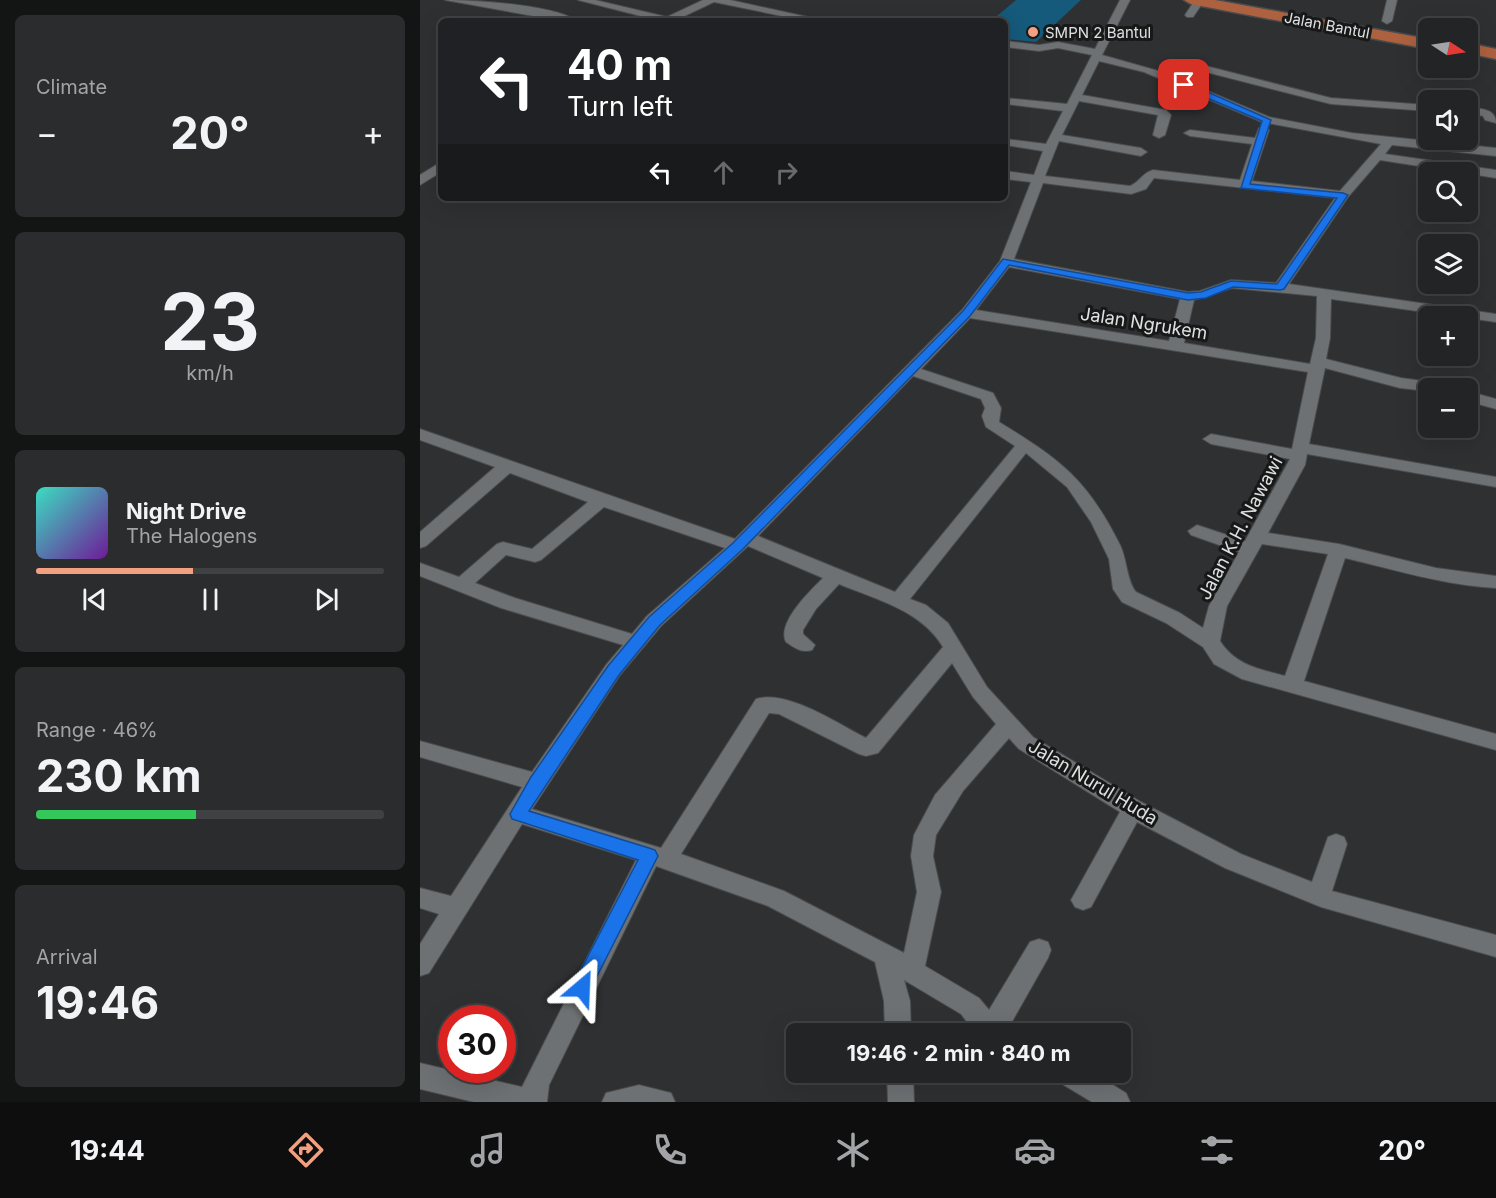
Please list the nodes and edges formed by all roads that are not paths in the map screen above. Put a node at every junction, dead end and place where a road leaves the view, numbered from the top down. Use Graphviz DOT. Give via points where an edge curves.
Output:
graph roads {
  1 [pos="450,0"];
  2 [pos="583,0"];
  3 [pos="711,0"];
  4 [pos="716,0"];
  5 [pos="1125,0"];
  6 [pos="1392,0"];
  7 [pos="1198,4"];
  8 [pos="560,18"];
  9 [pos="655,18"];
  10 [pos="673,18"];
  11 [pos="805,18"];
  12 [pos="1387,21"];
  13 [pos="1418,40"];
  14 [pos="1008,44"];
  15 [pos="1478,52"];
  16 [pos="1097,55"];
  17 [pos="1496,55"];
  18 [pos="1162,75"];
  19 [pos="1008,101"];
  20 [pos="1074,103"];
  21 [pos="1418,107"];
  22 [pos="1478,112"];
  23 [pos="1493,115"];
  24 [pos="1266,120"];
  25 [pos="1190,133"];
  26 [pos="1159,135"];
  27 [pos="1008,142"];
  28 [pos="1260,142"];
  29 [pos="1382,142"];
  30 [pos="1053,143"];
  31 [pos="1141,152"];
  32 [pos="1496,153"];
  33 [pos="1377,156"];
  34 [pos="438,168"];
  35 [pos="1008,174"];
  36 [pos="1496,174"];
  37 [pos="1037,178"];
  38 [pos="420,181"];
  39 [pos="1244,186"];
  40 [pos="1343,195"];
  41 [pos="1006,262"];
  42 [pos="1280,287"];
  43 [pos="1324,292"];
  44 [pos="1188,296"];
  45 [pos="967,313"];
  46 [pos="1496,318"];
  47 [pos="1175,348"];
  48 [pos="1317,365"];
  49 [pos="909,370"];
  50 [pos="1418,385"];
  51 [pos="1478,399"];
  52 [pos="1496,404"];
  53 [pos="420,434"];
  54 [pos="1211,439"];
  55 [pos="1024,445"];
  56 [pos="1300,452"];
  57 [pos="507,466"];
  58 [pos="1496,482"];
  59 [pos="601,500"];
  60 [pos="1197,531"];
  61 [pos="420,542"];
  62 [pos="742,542"];
  63 [pos="1253,543"];
  64 [pos="1339,550"];
  65 [pos="420,569"];
  66 [pos="836,576"];
  67 [pos="1496,582"];
  68 [pos="462,585"];
  69 [pos="898,601"];
  70 [pos="637,642"];
  71 [pos="1210,642"];
  72 [pos="805,645"];
  73 [pos="954,647"];
  74 [pos="1292,686"];
  75 [pos="1007,726"];
  76 [pos="1496,742"];
  77 [pos="420,749"];
  78 [pos="537,782"];
  79 [pos="1133,809"];
  80 [pos="518,814"];
  81 [pos="1336,844"];
  82 [pos="657,857"];
  83 [pos="1319,896"];
  84 [pos="420,898"];
  85 [pos="1083,900"];
  86 [pos="458,909"];
  87 [pos="1496,946"];
  88 [pos="1039,950"];
  89 [pos="885,955"];
  90 [pos="420,965"];
  91 [pos="912,970"];
  92 [pos="898,1023"];
  93 [pos="983,1023"];
  94 [pos="997,1023"];
  95 [pos="420,1076"];
  96 [pos="901,1083"];
  97 [pos="1085,1083"];
  98 [pos="532,1102"];
  99 [pos="615,1102"];
  100 [pos="662,1102"];
  101 [pos="902,1102"];
  102 [pos="1117,1102"];
  1 -- 8 [label="street"];
  2 -- 9 [label="street"];
  3 -- 10 [label="street"];
  4 -- 11 [label="street"];
  5 -- 16 [label="street"];
  6 -- 12 [label="street"];
  7 -- 13 [label="main road, Jalan Bantul"];
  14 -- 16 [label="street" via="1039,48 1058,45"];
  15 -- 17 [label="main road"];
  16 -- 18 [label="street"];
  16 -- 20 [label="street"];
  18 -- 21 [label="street" via="1202,68 1320,99"];
  18 -- 24 [label="street"];
  19 -- 20 [label="street"];
  20 -- 26 [label="street" via="1162,111 1165,115"];
  20 -- 30 [label="street"];
  22 -- 23 [label="street"];
  24 -- 28 [label="street"];
  24 -- 29 [label="street"];
  25 -- 28 [label="street"];
  27 -- 30 [label="street"];
  28 -- 39 [label="street"];
  29 -- 32 [label="street"];
  29 -- 33 [label="street"];
  30 -- 31 [label="street"];
  30 -- 37 [label="street"];
  33 -- 36 [label="street"];
  33 -- 40 [label="street"];
  34 -- 38 [label="street"];
  35 -- 37 [label="street"];
  37 -- 39 [label="street" via="1131,190 1142,186 1153,174"];
  37 -- 41 [label="street"];
  39 -- 40 [label="street"];
  40 -- 42 [label="street"];
  41 -- 44 [label="street"];
  41 -- 45 [label="street"];
  42 -- 43 [label="street"];
  42 -- 44 [label="street" via="1231,284"];
  43 -- 46 [label="street"];
  43 -- 48 [label="street, Jalan K.H. Nawawi" via="1323,338"];
  44 -- 47 [label="street"];
  45 -- 47 [label="street, Jalan Ngrukem"];
  45 -- 49 [label="street"];
  47 -- 48 [label="street, Jalan Ngrukem"];
  48 -- 50 [label="street"];
  48 -- 56 [label="street, Jalan K.H. Nawawi"];
  49 -- 55 [label="street" via="987,396 993,408 992,424"];
  49 -- 62 [label="street"];
  51 -- 52 [label="street"];
  53 -- 57 [label="street, Jalan Nurul Huda"];
  54 -- 56 [label="street"];
  55 -- 69 [label="street"];
  55 -- 71 [label="street" via="1073,483 1093,511 1118,560 1122,589 1129,597 1173,618"];
  56 -- 58 [label="street"];
  56 -- 63 [label="street, Jalan K.H. Nawawi" via="1297,465"];
  57 -- 59 [label="street, Jalan Nurul Huda"];
  57 -- 61 [label="street"];
  59 -- 62 [label="street, Jalan Nurul Huda"];
  59 -- 68 [label="street" via="535,556 503,548"];
  60 -- 63 [label="street"];
  62 -- 66 [label="street, Jalan Nurul Huda"];
  62 -- 70 [label="street" via="654,621"];
  63 -- 64 [label="street"];
  63 -- 71 [label="street, Jalan K.H. Nawawi" via="1218,606"];
  64 -- 67 [label="street" via="1419,572 1465,581"];
  64 -- 74 [label="street"];
  65 -- 68 [label="street"];
  66 -- 69 [label="street, Jalan Nurul Huda"];
  66 -- 72 [label="street" via="793,629 793,637"];
  68 -- 70 [label="street"];
  69 -- 73 [label="street, Jalan Nurul Huda" via="919,610 941,628"];
  70 -- 78 [label="street" via="613,670"];
  71 -- 74 [label="street" via="1221,659 1242,672"];
  73 -- 75 [label="street, Jalan Nurul Huda" via="980,692"];
  73 -- 82 [label="street" via="871,747 866,748 782,706 763,705"];
  74 -- 76 [label="street"];
  75 -- 79 [label="street, Jalan Nurul Huda" via="1041,753"];
  75 -- 91 [label="street" via="938,808 926,834 922,851 930,880 929,892"];
  77 -- 78 [label="street"];
  78 -- 80 [label="street"];
  79 -- 83 [label="street, Jalan Nurul Huda" via="1233,861"];
  79 -- 85 [label="street"];
  80 -- 82 [label="street"];
  80 -- 86 [label="street"];
  81 -- 83 [label="street"];
  82 -- 89 [label="street" via="776,898"];
  82 -- 98 [label="street" via="536,1083"];
  83 -- 87 [label="street, Jalan Nurul Huda"];
  84 -- 86 [label="street"];
  86 -- 90 [label="street"];
  88 -- 94 [label="street"];
  89 -- 91 [label="street"];
  89 -- 92 [label="street" via="897,1001"];
  91 -- 93 [label="street" via="970,1006"];
  95 -- 98 [label="street"];
  96 -- 101 [label="street"];
  97 -- 102 [label="street"];
  99 -- 100 [label="street" via="625,1098"];
}
